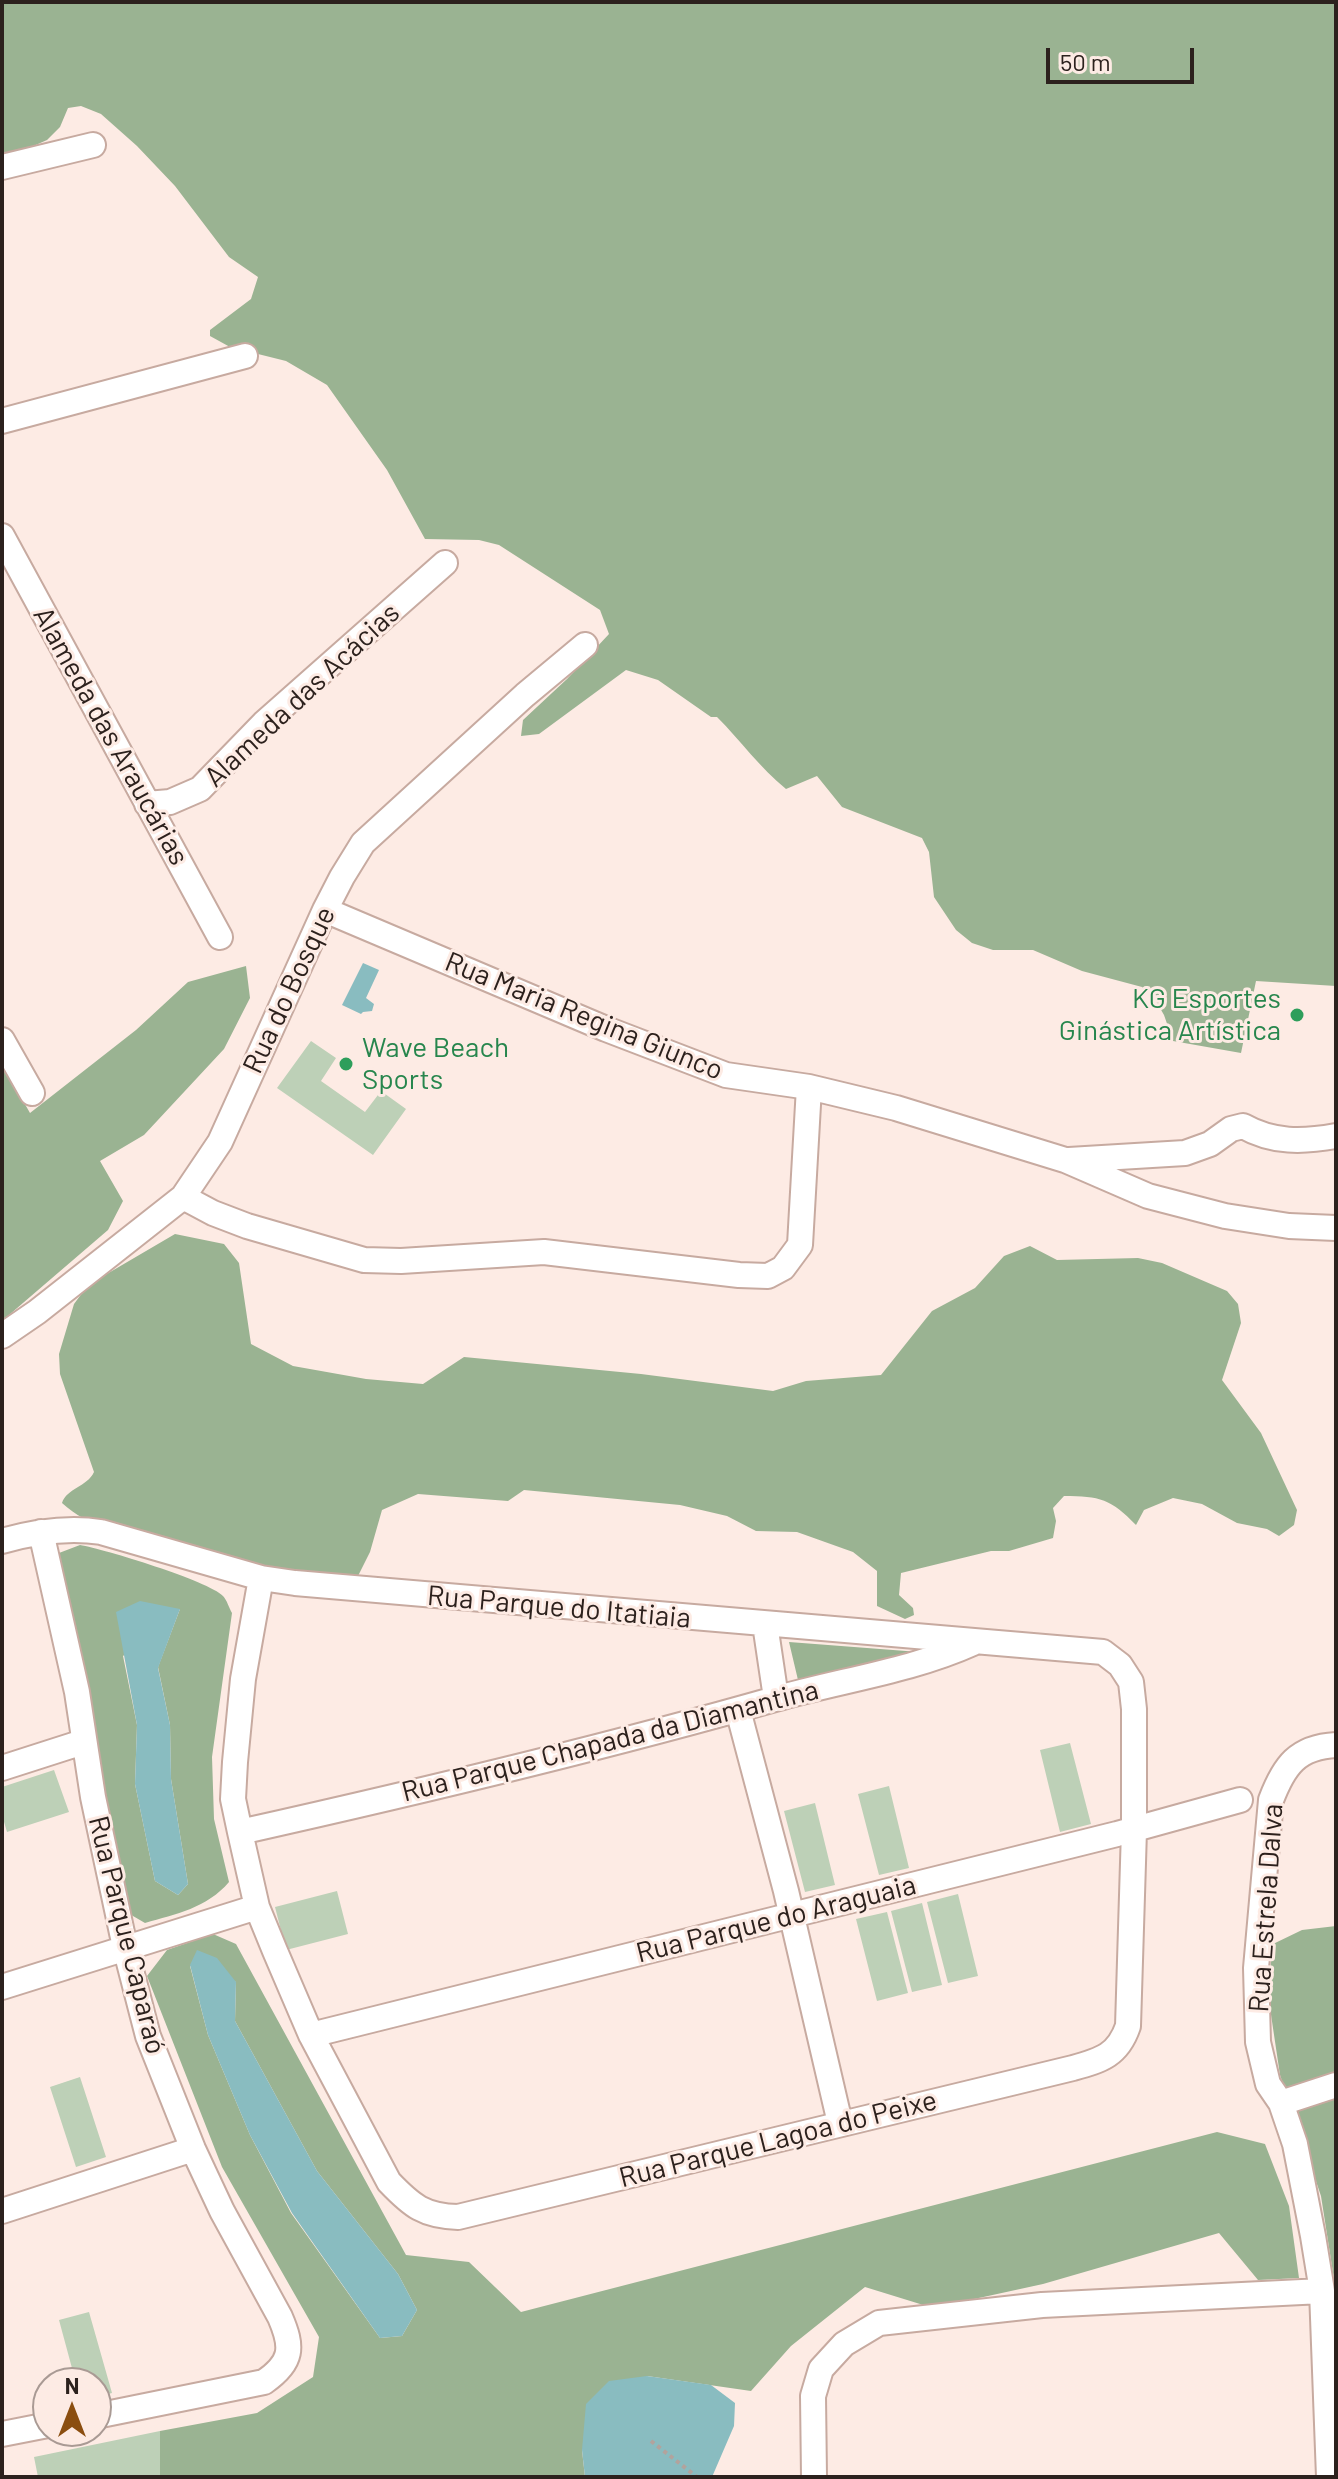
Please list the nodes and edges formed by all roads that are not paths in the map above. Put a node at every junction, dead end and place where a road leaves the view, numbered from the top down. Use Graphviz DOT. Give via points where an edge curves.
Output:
graph roads {
  1 [pos="93,145"];
  2 [pos="2,167"];
  3 [pos="245,356"];
  4 [pos="2,421"];
  5 [pos="2,536"];
  6 [pos="445,563"];
  7 [pos="585,645"];
  8 [pos="147,804"];
  9 [pos="325,910"];
  10 [pos="220,937"];
  11 [pos="2,1040"];
  12 [pos="809,1087"];
  13 [pos="32,1093"];
  14 [pos="1336,1136"];
  15 [pos="1065,1160"];
  16 [pos="183,1197"];
  17 [pos="1336,1228"];
  18 [pos="2,1336"];
  19 [pos="41,1532"];
  20 [pos="2,1541"];
  21 [pos="261,1578"];
  22 [pos="765,1624"];
  23 [pos="977,1641"];
  24 [pos="776,1698"];
  25 [pos="738,1710"];
  26 [pos="83,1742"];
  27 [pos="1336,1745"];
  28 [pos="2,1768"];
  29 [pos="1240,1800"];
  30 [pos="1134,1830"];
  31 [pos="240,1832"];
  32 [pos="257,1907"];
  33 [pos="791,1915"];
  34 [pos="125,1947"];
  35 [pos="2,1987"];
  36 [pos="311,2035"];
  37 [pos="1336,2085"];
  38 [pos="1281,2103"];
  39 [pos="840,2123"];
  40 [pos="193,2149"];
  41 [pos="2,2211"];
  42 [pos="1322,2291"];
  43 [pos="112,2413"];
  44 [pos="32,2428"];
  45 [pos="2,2434"];
  46 [pos="814,2477"];
  47 [pos="1329,2477"];
  1 -- 2 [label="street"];
  3 -- 4 [label="street"];
  5 -- 8 [label="street, Alameda das Araucárias"];
  6 -- 8 [label="street, Alameda das Acácias" via="264,723 200,789 170,802"];
  7 -- 9 [label="street, Rua do Bosque" via="363,843"];
  8 -- 10 [label="street, Alameda das Araucárias"];
  9 -- 12 [label="street, Rua Maria Regina Giunco" via="687,1061 726,1075"];
  9 -- 16 [label="street, Rua do Bosque" via="220,1142"];
  11 -- 13 [label="street"];
  12 -- 15 [label="street, Rua Maria Regina Giunco"];
  12 -- 16 [label="street" via="800,1245 783,1268 768,1276 544,1252 364,1260 247,1226"];
  14 -- 15 [label="street" via="1290,1142 1243,1126 1185,1153"];
  15 -- 17 [label="street" via="1148,1196 1225,1216"];
  16 -- 18 [label="street, Rua do Bosque"];
  19 -- 20 [label="street, Rua Parque do Itatiaia"];
  19 -- 21 [label="street, Rua Parque do Itatiaia" via="101,1532"];
  19 -- 26 [label="street, Rua Parque Caparaó"];
  21 -- 22 [label="street, Rua Parque do Itatiaia"];
  21 -- 31 [label="street" via="235,1762 233,1799"];
  22 -- 23 [label="street, Rua Parque do Itatiaia"];
  22 -- 24 [label="street"];
  23 -- 24 [label="street, Rua Parque Chapada da Diamantina" via="947,1655"];
  23 -- 30 [label="street, Rua Parque do Itatiaia" via="1103,1652 1120,1665 1131,1682 1134,1709"];
  24 -- 25 [label="street, Rua Parque Chapada da Diamantina"];
  25 -- 31 [label="street, Rua Parque Chapada da Diamantina"];
  25 -- 33 [label="street"];
  26 -- 28 [label="street"];
  26 -- 34 [label="street, Rua Parque Caparaó"];
  27 -- 38 [label="street, Rua Estrela Dalva" via="1303,1752 1288,1765 1271,1800 1256,1968 1258,2042 1268,2084"];
  29 -- 30 [label="street, Rua Parque do Araguaia"];
  30 -- 33 [label="street, Rua Parque do Araguaia"];
  30 -- 39 [label="street, Rua Parque Lagoa do Peixe" via="1128,2026 1111,2053 1095,2062"];
  31 -- 32 [label="street"];
  32 -- 34 [label="street"];
  32 -- 36 [label="street"];
  33 -- 36 [label="street, Rua Parque do Araguaia"];
  33 -- 39 [label="street"];
  34 -- 35 [label="street"];
  34 -- 40 [label="street, Rua Parque Caparaó" via="148,2036"];
  36 -- 39 [label="street, Rua Parque Lagoa do Peixe" via="389,2182 425,2212 441,2216 458,2217"];
  37 -- 38 [label="street"];
  38 -- 42 [label="street, Rua Estrela Dalva" via="1295,2144"];
  40 -- 41 [label="street"];
  40 -- 43 [label="street, Rua Parque Caparaó" via="280,2317 289,2348 286,2362 264,2382"];
  42 -- 46 [label="street" via="1042,2305 879,2323 844,2344 821,2369 813,2396"];
  42 -- 47 [label="street, Rua Estrela Dalva"];
  44 -- 45 [label="street"];
}
